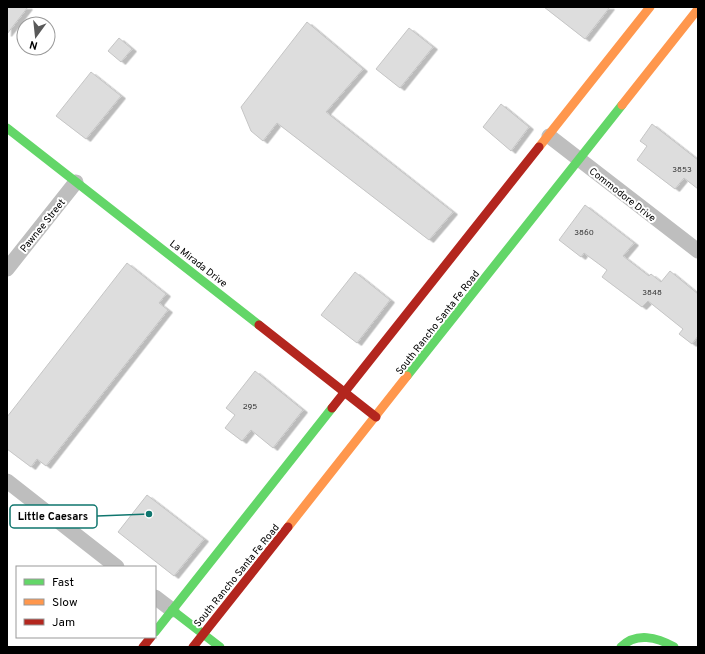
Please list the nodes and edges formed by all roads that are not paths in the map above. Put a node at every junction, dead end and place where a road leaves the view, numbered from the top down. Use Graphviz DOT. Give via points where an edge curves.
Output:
graph roads {
  1 [pos="650,7"];
  2 [pos="698,9"];
  3 [pos="7,128"];
  4 [pos="549,136"];
  5 [pos="580,160"];
  6 [pos="76,182"];
  7 [pos="698,251"];
  8 [pos="7,269"];
  9 [pos="346,392"];
  10 [pos="376,417"];
  11 [pos="7,481"];
  12 [pos="116,566"];
  13 [pos="156,597"];
  14 [pos="172,610"];
  15 [pos="156,631"];
  16 [pos="203,634"];
  17 [pos="150,638"];
  18 [pos="143,647"];
  19 [pos="193,647"];
  20 [pos="220,647"];
  21 [pos="621,647"];
  22 [pos="674,647"];
  1 -- 4 [label="main road"];
  2 -- 5 [label="main road, South Rancho Santa Fe Road"];
  3 -- 6 [label="main road, La Mirada Drive"];
  4 -- 5 [label="street, Commodore Drive"];
  4 -- 9 [label="main road"];
  5 -- 7 [label="street, Commodore Drive"];
  5 -- 10 [label="main road, South Rancho Santa Fe Road"];
  6 -- 8 [label="street, Pawnee Street"];
  6 -- 9 [label="main road, La Mirada Drive"];
  9 -- 10 [label="main road, La Mirada Drive"];
  9 -- 14 [label="main road"];
  10 -- 16 [label="main road, South Rancho Santa Fe Road"];
  11 -- 12 [label="street"];
  13 -- 14 [label="street"];
  14 -- 15 [label="main road"];
  14 -- 16 [label="main road"];
  16 -- 19 [label="main road, South Rancho Santa Fe Road"];
  16 -- 20 [label="main road"];
  17 -- 18 [label="main road"];
  21 -- 22 [label="main road" via="635,638 654,637"];
}
